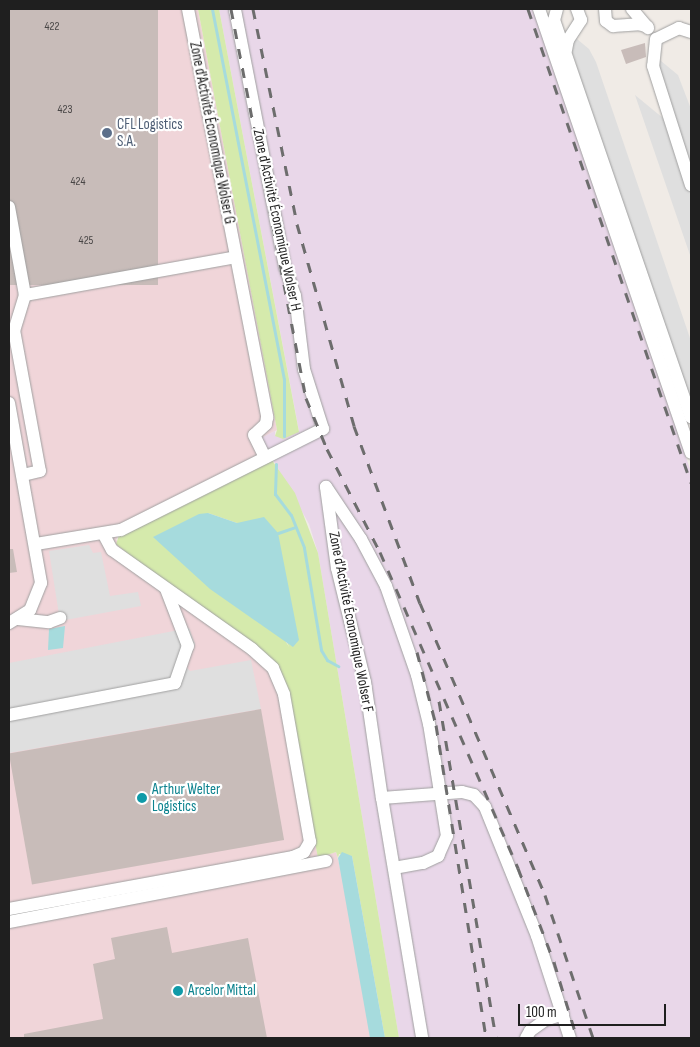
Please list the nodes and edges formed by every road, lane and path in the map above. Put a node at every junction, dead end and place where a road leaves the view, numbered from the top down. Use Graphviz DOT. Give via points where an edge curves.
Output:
graph roads {
  1 [pos="188,9"];
  2 [pos="235,9"];
  3 [pos="538,9"];
  4 [pos="558,9"];
  5 [pos="577,9"];
  6 [pos="605,9"];
  7 [pos="632,9"];
  8 [pos="648,27"];
  9 [pos="691,32"];
  10 [pos="656,38"];
  11 [pos="566,50"];
  12 [pos="691,185"];
  13 [pos="9,207"];
  14 [pos="236,257"];
  15 [pos="25,295"];
  16 [pos="9,403"];
  17 [pos="691,417"];
  18 [pos="691,453"];
  19 [pos="267,457"];
  20 [pos="23,475"];
  21 [pos="104,535"];
  22 [pos="36,544"];
  23 [pos="166,589"];
  24 [pos="60,618"];
  25 [pos="14,621"];
  26 [pos="9,715"];
  27 [pos="440,793"];
  28 [pos="382,798"];
  29 [pos="326,861"];
  30 [pos="394,868"];
  31 [pos="9,909"];
  32 [pos="9,922"];
  33 [pos="563,1014"];
  34 [pos="422,1038"];
  35 [pos="526,1038"];
  36 [pos="570,1038"];
  1 -- 14 [label="lane, Zone d'Activité Économique Wolser G"];
  2 -- 19 [label="lane, Zone d'Activité Économique Wolser H" via="283,258 295,296 304,369 323,424 319,432"];
  3 -- 18 [label="lane"];
  4 -- 11 [label="lane" via="554,20"];
  5 -- 11 [label="lane" via="580,20"];
  6 -- 8 [label="lane" via="606,21 613,26 639,24"];
  7 -- 8 [label="lane"];
  8 -- 10 [label="lane"];
  9 -- 10 [label="lane" via="680,28"];
  10 -- 12 [label="lane" via="654,74"];
  11 -- 17 [label="lane"];
  13 -- 15 [label="lane"];
  14 -- 15 [label="lane"];
  14 -- 19 [label="lane, Zone d'Activité Économique Wolser G" via="267,417 263,428 254,435"];
  15 -- 20 [label="lane" via="14,330 40,471"];
  16 -- 20 [label="lane"];
  19 -- 21 [label="lane" via="160,512"];
  20 -- 22 [label="lane"];
  21 -- 22 [label="lane"];
  21 -- 23 [label="lane" via="112,550"];
  22 -- 25 [label="lane" via="41,584 38,598"];
  23 -- 26 [label="lane" via="188,646 176,684"];
  23 -- 31 [label="lane" via="263,658 280,681 310,842 304,852 293,856"];
  24 -- 25 [label="lane" via="48,622"];
  27 -- 28 [label="lane"];
  27 -- 28 [label="lane, Zone d'Activité Économique Wolser F" via="417,675 386,586 361,539 326,487 337,568 365,682"];
  27 -- 30 [label="lane, Zone d'Activité Économique Wolser F" via="447,836 438,856 424,863"];
  27 -- 33 [label="lane" via="474,795 485,807 537,936"];
  28 -- 30 [label="lane, Zone d'Activité Économique Wolser F"];
  29 -- 32 [label="lane"];
  30 -- 34 [label="lane, Zone d'Activité Économique Wolser F"];
  33 -- 35 [label="lane" via="545,1020 530,1030"];
  33 -- 36 [label="lane"];
}
